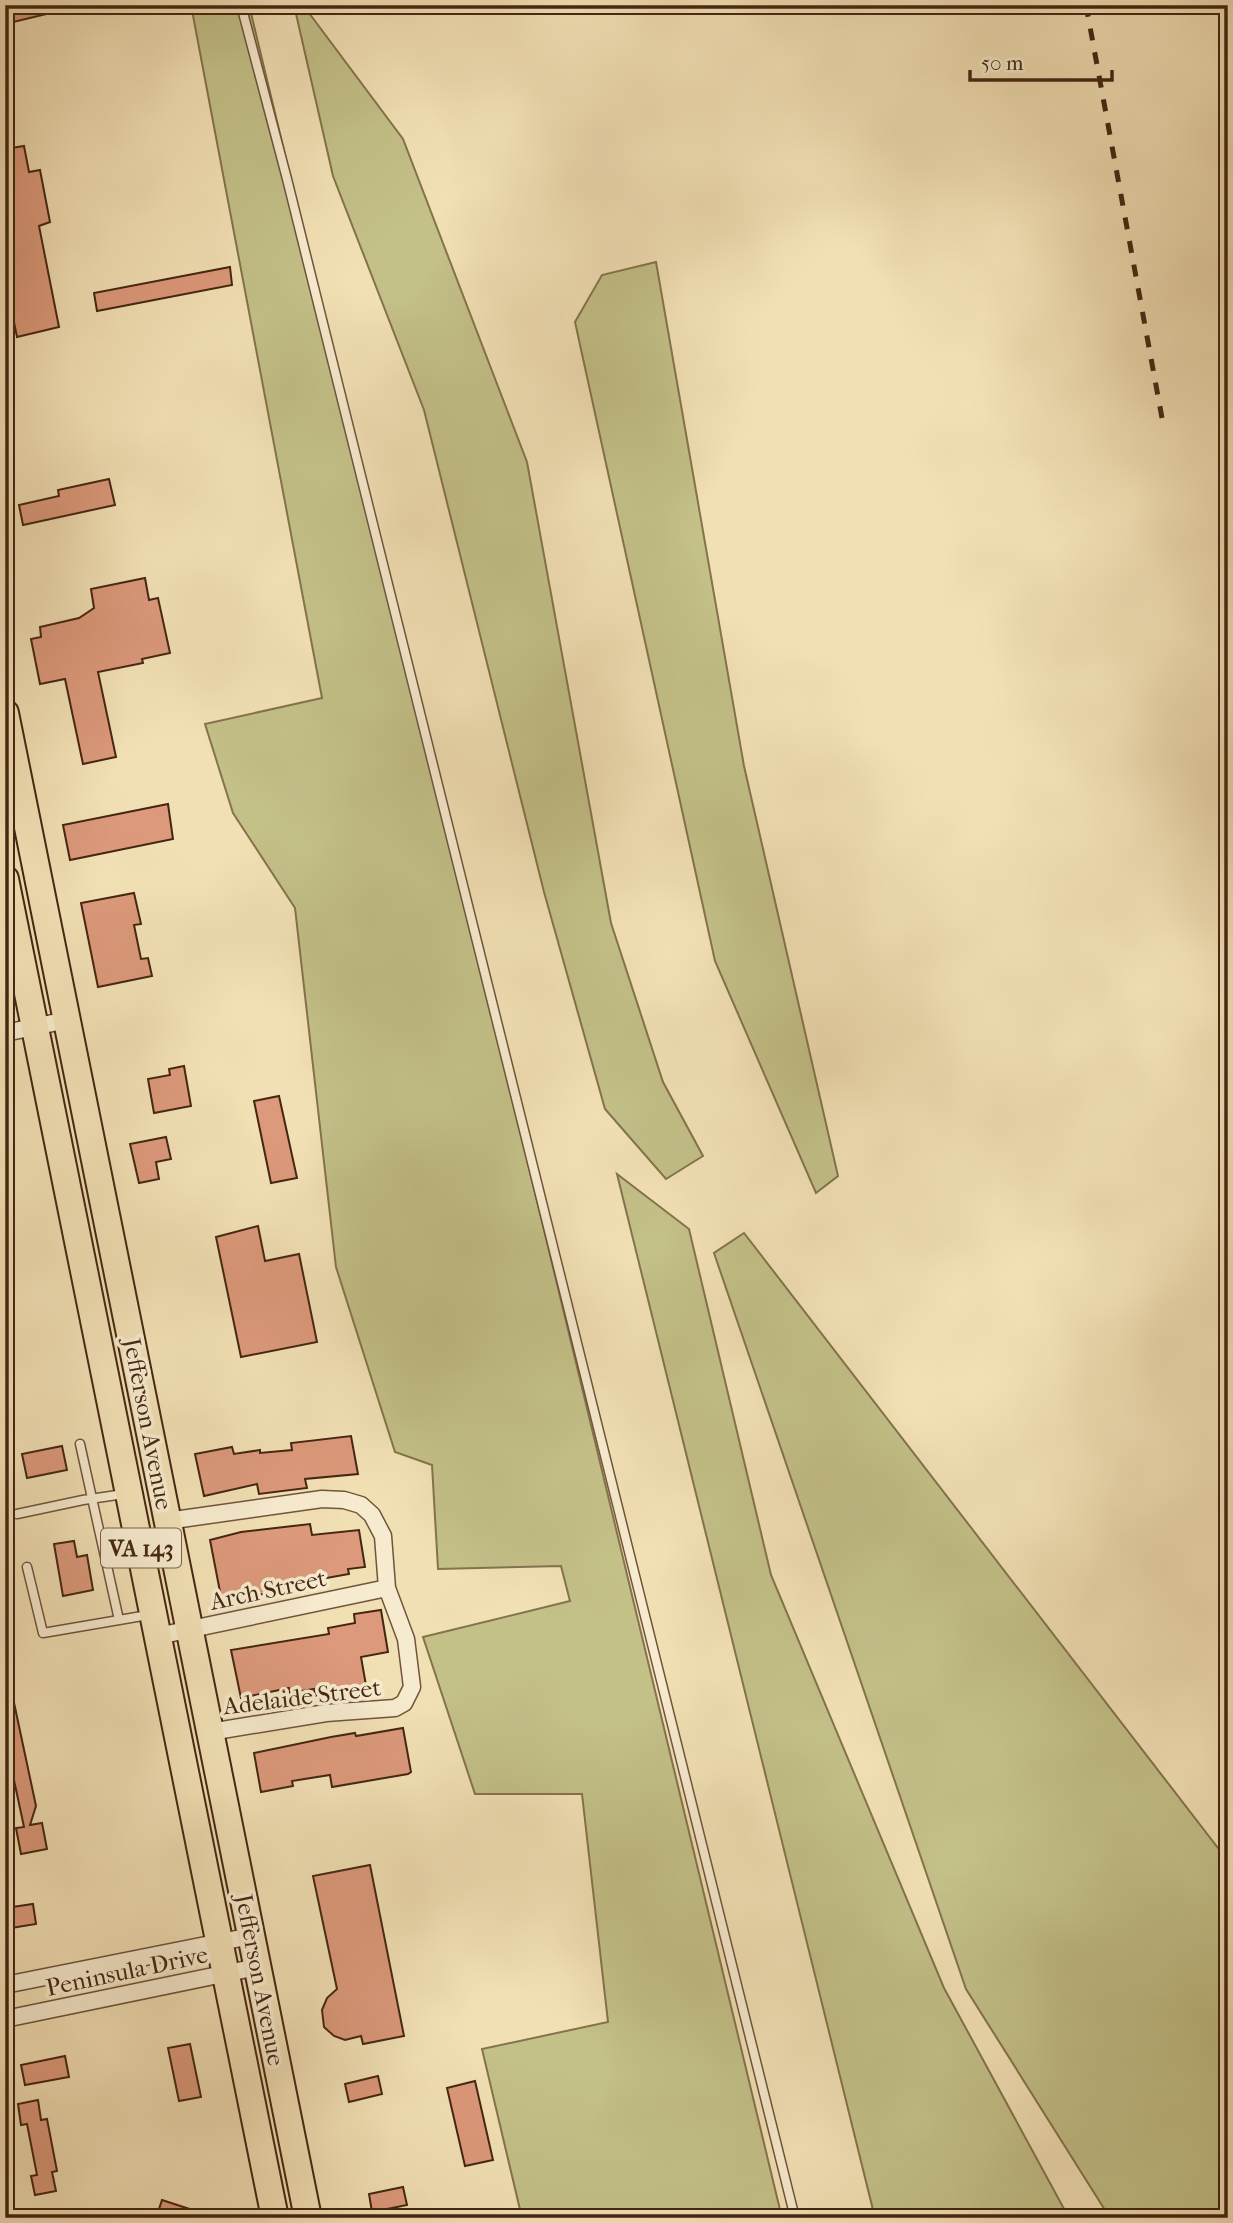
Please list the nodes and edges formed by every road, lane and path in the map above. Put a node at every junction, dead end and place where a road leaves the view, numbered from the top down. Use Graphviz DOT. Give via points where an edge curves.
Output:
graph roads {
  1 [pos="241,5"];
  2 [pos="5,713"];
  3 [pos="14,801"];
  4 [pos="5,878"];
  5 [pos="67,1020"];
  6 [pos="35,1027"];
  7 [pos="5,1033"];
  8 [pos="125,1394"];
  9 [pos="80,1444"];
  10 [pos="130,1493"];
  11 [pos="92,1498"];
  12 [pos="17,1514"];
  13 [pos="167,1521"];
  14 [pos="27,1567"];
  15 [pos="387,1588"];
  16 [pos="119,1620"];
  17 [pos="156,1625"];
  18 [pos="190,1629"];
  19 [pos="211,1732"];
  20 [pos="251,1936"];
  21 [pos="220,1942"];
  22 [pos="257,1967"];
  23 [pos="226,1973"];
  24 [pos="5,1984"];
  25 [pos="5,2019"];
  26 [pos="275,2218"];
  27 [pos="308,2218"];
  28 [pos="794,2218"];
  1 -- 28 [label="lane"];
  2 -- 3 [label="main road, Jefferson Avenue / VA 143"];
  3 -- 5 [label="main road, Jefferson Avenue / VA 143"];
  4 -- 6 [label="main road, Jefferson Avenue / VA 143"];
  5 -- 6 [label="street"];
  5 -- 8 [label="main road, Jefferson Avenue / VA 143"];
  6 -- 7 [label="street"];
  6 -- 8 [label="main road, Jefferson Avenue / VA 143"];
  8 -- 10 [label="main road, Jefferson Avenue / VA 143"];
  8 -- 13 [label="main road, Jefferson Avenue / VA 143"];
  9 -- 11 [label="lane"];
  10 -- 11 [label="lane"];
  10 -- 17 [label="main road, Jefferson Avenue / VA 143"];
  11 -- 12 [label="lane"];
  11 -- 16 [label="lane"];
  13 -- 15 [label="street" via="323,1499 361,1505 383,1536"];
  13 -- 18 [label="main road, Jefferson Avenue / VA 143"];
  14 -- 16 [label="lane" via="43,1633"];
  15 -- 18 [label="street, Arch Street"];
  15 -- 19 [label="street, Adelaide Street" via="405,1639 412,1687 404,1703 396,1708 326,1713"];
  16 -- 17 [label="lane"];
  17 -- 18 [label="street, Arch Street"];
  17 -- 21 [label="main road, Jefferson Avenue / VA 143"];
  18 -- 19 [label="main road, Jefferson Avenue / VA 143"];
  19 -- 20 [label="main road, Jefferson Avenue / VA 143"];
  20 -- 21 [label="street, Peninsula Drive"];
  20 -- 22 [label="main road, Jefferson Avenue / VA 143"];
  21 -- 23 [label="main road, Jefferson Avenue / VA 143"];
  21 -- 24 [label="street, Peninsula Drive"];
  22 -- 23 [label="street, Peninsula Drive"];
  22 -- 27 [label="main road, Jefferson Avenue / VA 143"];
  23 -- 25 [label="street, Peninsula Drive"];
  23 -- 26 [label="main road, Jefferson Avenue / VA 143"];
}
